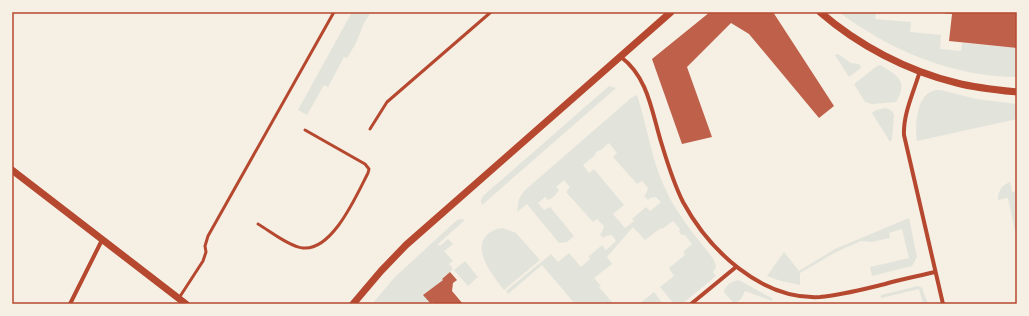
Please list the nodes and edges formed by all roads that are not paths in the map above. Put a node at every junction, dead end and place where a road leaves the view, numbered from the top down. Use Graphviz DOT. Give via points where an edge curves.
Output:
graph roads {
  1 [pos="334,12"];
  2 [pos="491,12"];
  3 [pos="671,12"];
  4 [pos="820,12"];
  5 [pos="621,57"];
  6 [pos="920,71"];
  7 [pos="1017,92"];
  8 [pos="370,129"];
  9 [pos="305,130"];
  10 [pos="12,170"];
  11 [pos="258,224"];
  12 [pos="102,240"];
  13 [pos="736,267"];
  14 [pos="935,272"];
  15 [pos="179,298"];
  16 [pos="70,304"];
  17 [pos="186,304"];
  18 [pos="353,304"];
  19 [pos="691,304"];
  20 [pos="943,304"];
  1 -- 15 [label="lane" via="208,236 203,261"];
  2 -- 8 [label="lane" via="387,102"];
  3 -- 5 [label="street"];
  4 -- 6 [label="street" via="861,42"];
  5 -- 13 [label="street" via="635,70 645,88 671,176 683,202 709,239"];
  5 -- 18 [label="street" via="406,245"];
  6 -- 7 [label="street" via="957,83"];
  6 -- 14 [label="street" via="907,112 904,135"];
  9 -- 11 [label="lane" via="368,166 361,187 334,232 323,242 309,248 295,246"];
  10 -- 12 [label="street"];
  12 -- 15 [label="street"];
  12 -- 16 [label="street"];
  13 -- 14 [label="street" via="762,284 803,296 819,297"];
  13 -- 19 [label="street"];
  14 -- 20 [label="street"];
  15 -- 17 [label="street"];
}
